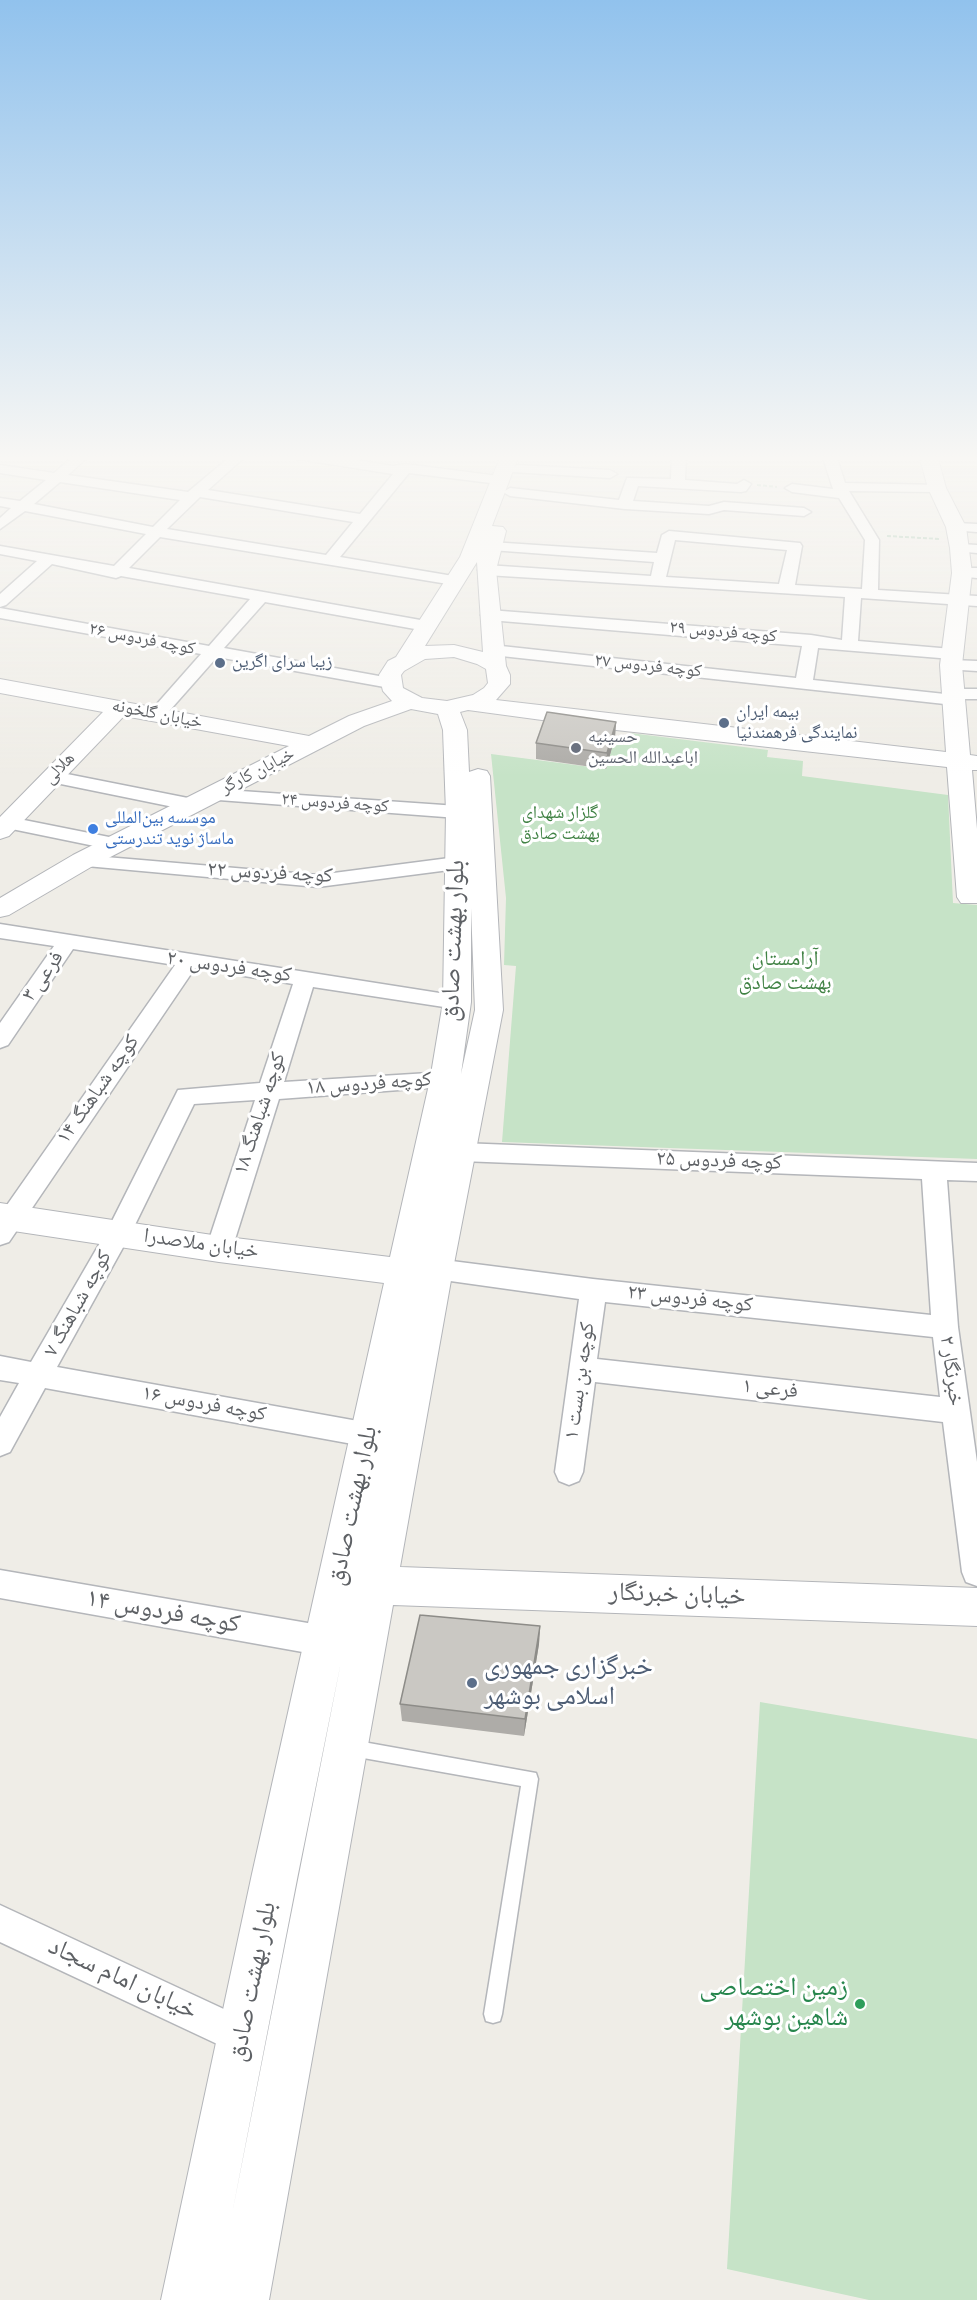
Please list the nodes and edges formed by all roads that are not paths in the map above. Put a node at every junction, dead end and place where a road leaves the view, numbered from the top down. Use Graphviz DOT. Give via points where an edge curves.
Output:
graph roads {
  1 [pos="45,562"];
  2 [pos="60,562"];
  3 [pos="127,562"];
  4 [pos="342,562"];
  5 [pos="466,562"];
  6 [pos="488,562"];
  7 [pos="660,562"];
  8 [pos="792,562"];
  9 [pos="871,562"];
  10 [pos="486,570"];
  11 [pos="116,573"];
  12 [pos="969,573"];
  13 [pos="458,574"];
  14 [pos="657,581"];
  15 [pos="786,589"];
  16 [pos="854,593"];
  17 [pos="870,594"];
  18 [pos="260,598"];
  19 [pos="967,600"];
  20 [pos="0,602"];
  21 [pos="0,613"];
  22 [pos="489,615"];
  23 [pos="426,626"];
  24 [pos="811,640"];
  25 [pos="850,644"];
  26 [pos="211,653"];
  27 [pos="493,658"];
  28 [pos="406,659"];
  29 [pos="951,659"];
  30 [pos="977,666"];
  31 [pos="804,683"];
  32 [pos="0,686"];
  33 [pos="398,692"];
  34 [pos="977,694"];
  35 [pos="954,697"];
  36 [pos="461,706"];
  37 [pos="119,708"];
  38 [pos="157,714"];
  39 [pos="314,744"];
  40 [pos="968,763"];
  41 [pos="52,777"];
  42 [pos="202,800"];
  43 [pos="458,812"];
  44 [pos="4,827"];
  45 [pos="971,839"];
  46 [pos="114,844"];
  47 [pos="82,861"];
  48 [pos="457,863"];
  49 [pos="973,897"];
  50 [pos="0,909"];
  51 [pos="0,931"];
  52 [pos="67,943"];
  53 [pos="188,962"];
  54 [pos="305,979"];
  55 [pos="458,1002"];
  56 [pos="0,1040"];
  57 [pos="445,1080"];
  58 [pos="268,1091"];
  59 [pos="186,1096"];
  60 [pos="461,1152"];
  61 [pos="934,1170"];
  62 [pos="977,1172"];
  63 [pos="3,1223"];
  64 [pos="118,1233"];
  65 [pos="219,1249"];
  66 [pos="420,1270"];
  67 [pos="593,1290"];
  68 [pos="945,1328"];
  69 [pos="0,1368"];
  70 [pos="584,1369"];
  71 [pos="39,1375"];
  72 [pos="956,1411"];
  73 [pos="369,1435"];
  74 [pos="0,1443"];
  75 [pos="568,1472"];
  76 [pos="977,1572"];
  77 [pos="0,1584"];
  78 [pos="376,1585"];
  79 [pos="977,1607"];
  80 [pos="326,1641"];
  81 [pos="345,1746"];
  82 [pos="275,1874"];
  83 [pos="320,1881"];
  84 [pos="0,1923"];
  85 [pos="493,2014"];
  86 [pos="243,2037"];
  87 [pos="188,2300"];
  88 [pos="242,2300"];
  1 -- 20 [label="street"];
  2 -- 11 [label="street"];
  3 -- 11 [label="street"];
  4 -- 13 [label="street"];
  5 -- 13 [label="street"];
  6 -- 10 [label="street"];
  7 -- 14 [label="street"];
  8 -- 15 [label="street"];
  9 -- 17 [label="street"];
  10 -- 13 [label="street"];
  10 -- 14 [label="street"];
  10 -- 22 [label="street"];
  11 -- 18 [label="street"];
  12 -- 19 [label="street"];
  13 -- 23 [label="street"];
  14 -- 15 [label="street"];
  15 -- 16 [label="street"];
  16 -- 17 [label="street"];
  16 -- 25 [label="street"];
  17 -- 19 [label="street"];
  18 -- 23 [label="street"];
  18 -- 26 [label="street"];
  19 -- 29 [label="street"];
  21 -- 26 [label="street, کوچه فردوس ۲۶"];
  22 -- 24 [label="street, کوچه فردوس ۲۹"];
  22 -- 27 [label="street"];
  23 -- 28 [label="street"];
  24 -- 25 [label="street, کوچه فردوس ۲۹"];
  24 -- 31 [label="street"];
  25 -- 29 [label="street, کوچه فردوس ۲۹"];
  26 -- 33 [label="street, کوچه فردوس ۲۶"];
  26 -- 38 [label="street"];
  27 -- 28 [label="street" via="454,651 429,652"];
  27 -- 31 [label="street, کوچه فردوس ۲۷"];
  27 -- 36 [label="street" via="499,684 492,693"];
  28 -- 33 [label="street" via="390,675"];
  29 -- 30 [label="street, کوچه فردوس ۲۹"];
  29 -- 35 [label="street"];
  31 -- 35 [label="street, کوچه فردوس ۲۷"];
  32 -- 37 [label="street, خیابان گلخونه"];
  33 -- 36 [label="street" via="430,707"];
  33 -- 39 [label="street, خیابان کارگر" via="371,718 357,720"];
  34 -- 35 [label="street, کوچه فردوس ۲۷"];
  35 -- 40 [label="street"];
  36 -- 40 [label="street"];
  36 -- 43 [label="street, بلوار بهشت صادق" via="455,730"];
  36 -- 60 [label="street, بلوار بهشت صادق" via="476,727 489,1010"];
  37 -- 38 [label="street, خیابان گلخونه"];
  37 -- 41 [label="street, هلالی"];
  38 -- 39 [label="street, خیابان گلخونه"];
  39 -- 42 [label="street, خیابان کارگر"];
  40 -- 45 [label="street"];
  41 -- 42 [label="street, کوچه فردوس ۲۴"];
  41 -- 44 [label="street, هلالی"];
  42 -- 43 [label="street, کوچه فردوس ۲۴"];
  42 -- 46 [label="street, خیابان کارگر"];
  43 -- 48 [label="street, بلوار بهشت صادق"];
  44 -- 46 [label="street"];
  45 -- 49 [label="street"];
  46 -- 47 [label="street, خیابان کارگر"];
  47 -- 48 [label="street, کوچه فردوس ۲۲" via="318,881"];
  47 -- 50 [label="street, خیابان کارگر"];
  48 -- 55 [label="street, بلوار بهشت صادق"];
  51 -- 52 [label="street, کوچه فردوس ۲۰"];
  52 -- 53 [label="street, کوچه فردوس ۲۰"];
  52 -- 56 [label="street, فرعی ۳"];
  53 -- 54 [label="street, کوچه فردوس ۲۰"];
  53 -- 63 [label="street, کوچه شباهنگ ۱۴"];
  54 -- 55 [label="street, کوچه فردوس ۲۰"];
  54 -- 58 [label="street, کوچه شباهنگ ۱۸"];
  55 -- 57 [label="street, بلوار بهشت صادق"];
  57 -- 58 [label="street, کوچه فردوس ۱۸"];
  57 -- 66 [label="street, بلوار بهشت صادق"];
  58 -- 59 [label="street, کوچه فردوس ۱۸"];
  58 -- 65 [label="street, کوچه شباهنگ ۱۸"];
  59 -- 64 [label="street, کوچه شباهنگ ۷"];
  60 -- 61 [label="street, کوچه فردوس ۲۵"];
  60 -- 66 [label="street, بلوار بهشت صادق"];
  61 -- 62 [label="street, کوچه فردوس ۲۵"];
  61 -- 68 [label="street, خبرنگار ۲"];
  63 -- 64 [label="street, خیابان ملاصدرا"];
  64 -- 65 [label="street, خیابان ملاصدرا"];
  64 -- 71 [label="street, کوچه شباهنگ ۷"];
  65 -- 66 [label="street, خیابان ملاصدرا"];
  66 -- 67 [label="street, کوچه فردوس ۲۳"];
  66 -- 73 [label="street, بلوار بهشت صادق"];
  66 -- 78 [label="street, بلوار بهشت صادق"];
  67 -- 68 [label="street, کوچه فردوس ۲۳"];
  67 -- 70 [label="street, کوچه بن بست ۱"];
  68 -- 72 [label="street, خبرنگار ۲"];
  69 -- 71 [label="street, کوچه فردوس ۱۶"];
  70 -- 72 [label="street, فرعی ۱"];
  70 -- 75 [label="street, کوچه بن بست ۱"];
  71 -- 73 [label="street, کوچه فردوس ۱۶"];
  71 -- 74 [label="street, کوچه شباهنگ ۷"];
  72 -- 76 [label="street, خبرنگار ۲"];
  73 -- 80 [label="street, بلوار بهشت صادق"];
  77 -- 80 [label="street, کوچه فردوس ۱۴"];
  78 -- 79 [label="street, خیابان خبرنگار"];
  78 -- 81 [label="street, بلوار بهشت صادق"];
  80 -- 82 [label="street, بلوار بهشت صادق"];
  81 -- 83 [label="street, بلوار بهشت صادق"];
  81 -- 85 [label="lane" via="530,1779"];
  82 -- 83 [label="street"];
  82 -- 86 [label="street, بلوار بهشت صادق"];
  83 -- 88 [label="street, بلوار بهشت صادق"];
  84 -- 86 [label="street, خیابان امام سجاد"];
  86 -- 87 [label="street, بلوار بهشت صادق"];
}
